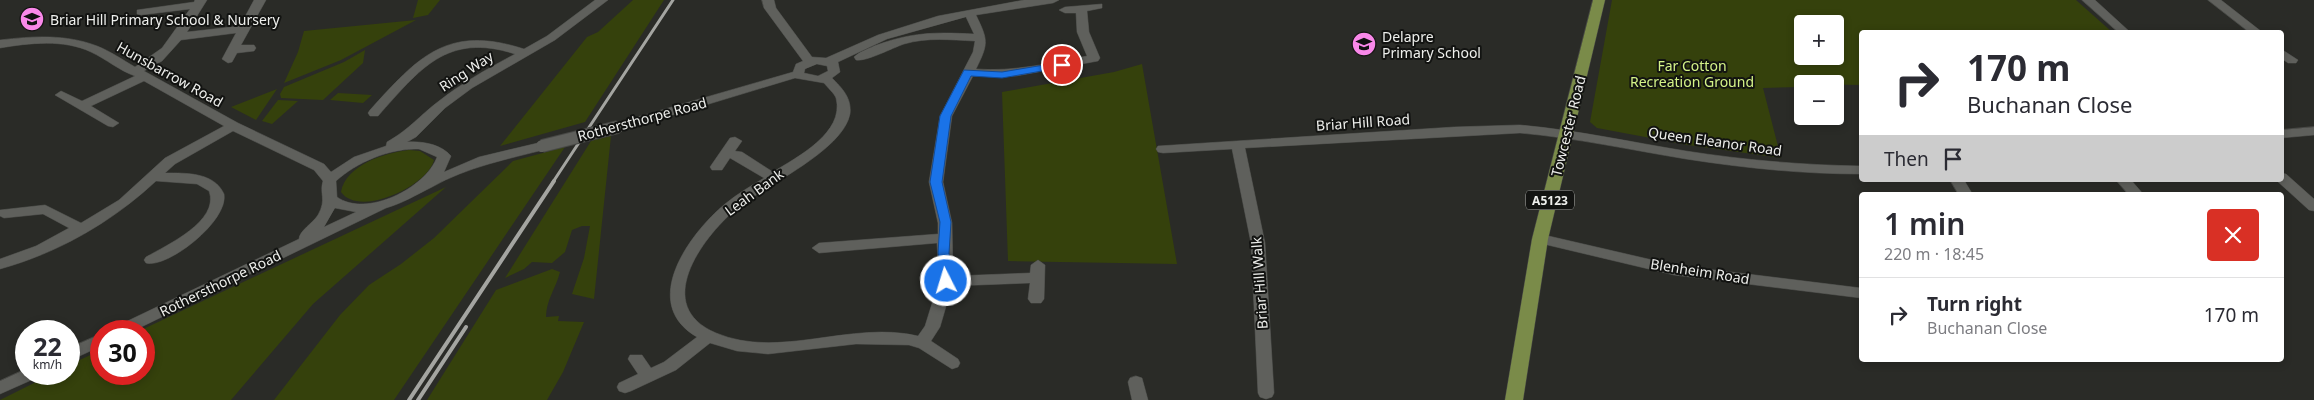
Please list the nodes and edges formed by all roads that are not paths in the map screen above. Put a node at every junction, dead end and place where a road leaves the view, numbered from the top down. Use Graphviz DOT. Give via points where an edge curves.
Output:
graph roads {
  1 [pos="272,0"];
  2 [pos="602,0"];
  3 [pos="768,0"];
  4 [pos="1053,0"];
  5 [pos="1599,0"];
  6 [pos="2088,0"];
  7 [pos="2214,0"];
  8 [pos="259,1"];
  9 [pos="199,3"];
  10 [pos="1098,6"];
  11 [pos="1081,9"];
  12 [pos="1065,10"];
  13 [pos="141,12"];
  14 [pos="970,13"];
  15 [pos="244,29"];
  16 [pos="2122,30"];
  17 [pos="2253,30"];
  18 [pos="178,37"];
  19 [pos="981,37"];
  20 [pos="0,44"];
  21 [pos="250,48"];
  22 [pos="525,52"];
  23 [pos="2284,54"];
  24 [pos="860,57"];
  25 [pos="2292,60"];
  26 [pos="830,61"];
  27 [pos="809,62"];
  28 [pos="968,72"];
  29 [pos="139,74"];
  30 [pos="798,74"];
  31 [pos="826,78"];
  32 [pos="62,95"];
  33 [pos="82,106"];
  34 [pos="374,113"];
  35 [pos="427,120"];
  36 [pos="114,124"];
  37 [pos="233,126"];
  38 [pos="2314,131"];
  39 [pos="1565,133"];
  40 [pos="2284,134"];
  41 [pos="735,141"];
  42 [pos="1238,145"];
  43 [pos="424,146"];
  44 [pos="1163,149"];
  45 [pos="385,150"];
  46 [pos="726,154"];
  47 [pos="444,156"];
  48 [pos="484,160"];
  49 [pos="352,165"];
  50 [pos="319,167"];
  51 [pos="718,167"];
  52 [pos="1859,170"];
  53 [pos="153,177"];
  54 [pos="773,178"];
  55 [pos="2284,179"];
  56 [pos="330,180"];
  57 [pos="430,182"];
  58 [pos="2125,182"];
  59 [pos="2134,192"];
  60 [pos="331,199"];
  61 [pos="381,205"];
  62 [pos="2314,207"];
  63 [pos="4,213"];
  64 [pos="81,229"];
  65 [pos="944,238"];
  66 [pos="1540,240"];
  67 [pos="293,248"];
  68 [pos="819,248"];
  69 [pos="151,260"];
  70 [pos="0,264"];
  71 [pos="946,281"];
  72 [pos="1859,293"];
  73 [pos="1036,299"];
  74 [pos="143,320"];
  75 [pos="707,336"];
  76 [pos="921,342"];
  77 [pos="636,360"];
  78 [pos="952,363"];
  79 [pos="648,376"];
  80 [pos="15,381"];
  81 [pos="1136,382"];
  82 [pos="625,387"];
  83 [pos="0,388"];
  84 [pos="1266,393"];
  85 [pos="1140,400"];
  86 [pos="1514,400"];
  1 -- 8 [label="street"];
  2 -- 22 [label="street, Ring Way" via="564,29"];
  3 -- 27 [label="street" via="770,8"];
  4 -- 14 [label="street"];
  5 -- 39 [label="main road, Towcester Road / A5123"];
  6 -- 16 [label="street"];
  7 -- 17 [label="street"];
  8 -- 15 [label="street"];
  9 -- 13 [label="street"];
  9 -- 18 [label="street"];
  10 -- 11 [label="street"];
  11 -- 12 [label="street"];
  11 -- 28 [label="street" via="1083,32 1094,58 1014,74"];
  14 -- 19 [label="street"];
  14 -- 26 [label="street" via="879,37"];
  15 -- 18 [label="street"];
  15 -- 21 [label="street" via="230,54"];
  18 -- 29 [label="street" via="160,58"];
  19 -- 24 [label="street" via="930,36 879,48"];
  19 -- 28 [label="street" via="979,52"];
  20 -- 29 [label="street, Hunsbarrow Road" via="38,40 75,43 95,49"];
  22 -- 34 [label="street, Ring Way" via="491,42 458,45 438,52 416,67"];
  22 -- 35 [label="street, Ring Way" via="468,85"];
  23 -- 25 [label="street"];
  26 -- 27 [label="street"];
  26 -- 31 [label="street" via="835,69"];
  27 -- 30 [label="street" via="800,67"];
  28 -- 65 [label="street" via="946,116 942,136 936,182 946,222"];
  29 -- 33 [label="street"];
  29 -- 37 [label="street, Hunsbarrow Road"];
  30 -- 31 [label="street, Rothersthorpe Road" via="806,80"];
  30 -- 48 [label="street, Rothersthorpe Road, bridge" via="618,127"];
  31 -- 54 [label="street, Leah Bank" via="840,92 844,102 837,130 821,146"];
  32 -- 33 [label="street"];
  33 -- 36 [label="street"];
  35 -- 43 [label="street" via="422,136"];
  35 -- 45 [label="street, Ring Way"];
  37 -- 50 [label="street, Hunsbarrow Road"];
  37 -- 53 [label="street" via="170,161"];
  38 -- 40 [label="street"];
  39 -- 42 [label="street, Briar Hill Road" via="1488,129"];
  39 -- 52 [label="street, Queen Eleanor Road" via="1686,155 1794,168"];
  39 -- 66 [label="main road, Towcester Road / A5123"];
  41 -- 46 [label="street"];
  42 -- 44 [label="street, Briar Hill Road"];
  42 -- 84 [label="street, Briar Hill Walk" via="1258,243"];
  43 -- 45 [label="street"];
  43 -- 47 [label="street"];
  45 -- 49 [label="street"];
  46 -- 51 [label="street"];
  46 -- 54 [label="street" via="737,155"];
  47 -- 48 [label="street"];
  47 -- 57 [label="street, Rothersthorpe Road" via="438,174"];
  48 -- 57 [label="street"];
  49 -- 50 [label="street"];
  49 -- 56 [label="street"];
  50 -- 56 [label="street"];
  53 -- 64 [label="street" via="124,203"];
  53 -- 69 [label="street" via="204,181 219,195 212,217 201,228"];
  54 -- 75 [label="street, Leah Bank" via="719,218 687,259 678,279 675,294 679,305 689,323"];
  55 -- 62 [label="street"];
  56 -- 60 [label="street, Rothersthorpe Road"];
  57 -- 61 [label="street, Rothersthorpe Road" via="407,196"];
  58 -- 59 [label="street"];
  60 -- 61 [label="street, Rothersthorpe Road" via="348,207"];
  60 -- 67 [label="street, Rothersthorpe Road" via="318,227"];
  61 -- 67 [label="street, Rothersthorpe Road"];
  63 -- 64 [label="street" via="45,209"];
  64 -- 70 [label="street"];
  65 -- 68 [label="street"];
  65 -- 71 [label="street"];
  66 -- 72 [label="street, Blenheim Road" via="1674,270"];
  66 -- 86 [label="main road, Towcester Road / A5123"];
  67 -- 74 [label="street, Rothersthorpe Road"];
  71 -- 73 [label="street" via="1037,271"];
  71 -- 76 [label="street" via="932,327"];
  75 -- 76 [label="street, Leah Bank" via="755,349 784,349 846,338"];
  75 -- 79 [label="street" via="670,366"];
  76 -- 78 [label="street"];
  77 -- 79 [label="street"];
  79 -- 82 [label="street"];
  80 -- 83 [label="street"];
  81 -- 85 [label="street"];
}
